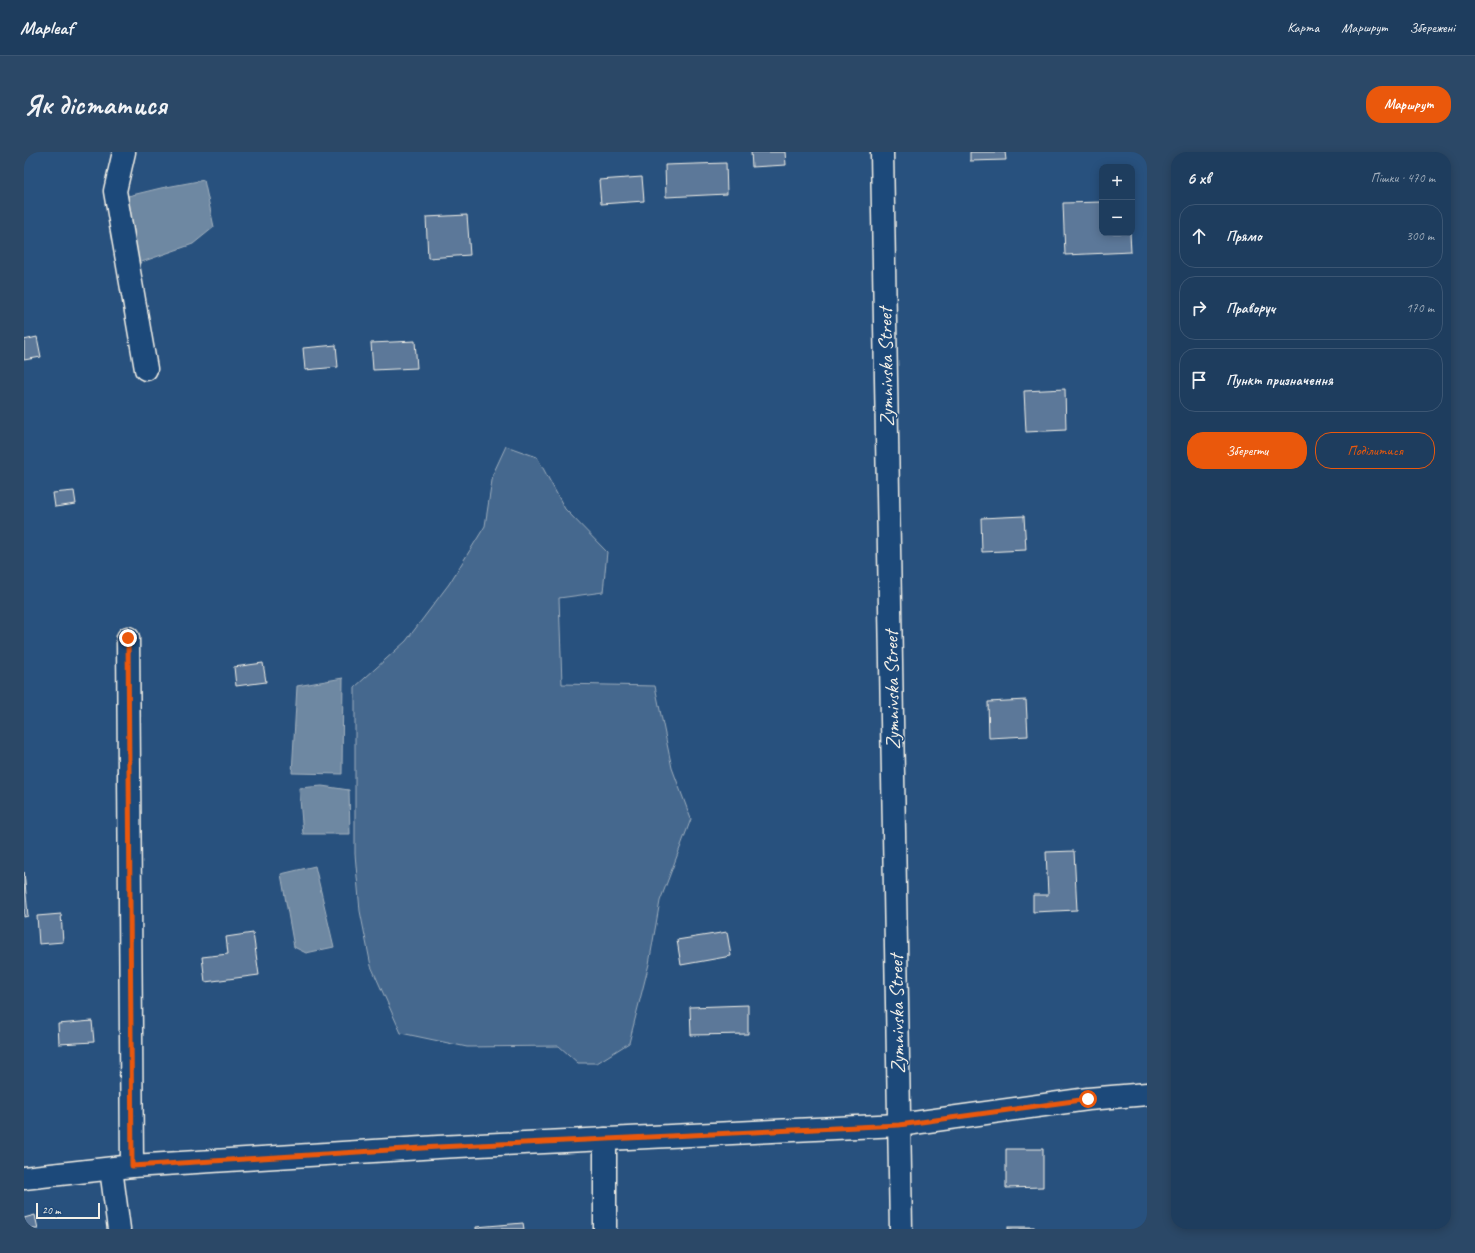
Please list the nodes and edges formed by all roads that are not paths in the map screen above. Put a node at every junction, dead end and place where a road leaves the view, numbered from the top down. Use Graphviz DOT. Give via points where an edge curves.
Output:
graph roads {
  1 [pos="124,152"];
  2 [pos="882,152"];
  3 [pos="146,369"];
  4 [pos="128,638"];
  5 [pos="1147,1094"];
  6 [pos="899,1125"];
  7 [pos="605,1139"];
  8 [pos="132,1166"];
  9 [pos="111,1169"];
  10 [pos="24,1178"];
  11 [pos="119,1229"];
  12 [pos="605,1229"];
  13 [pos="901,1229"];
  1 -- 3 [label="street" via="115,191"];
  2 -- 6 [label="street, Zymnivska Street"];
  4 -- 8 [label="street"];
  5 -- 6 [label="street" via="1088,1099"];
  6 -- 7 [label="street"];
  6 -- 13 [label="street, Zymnivska Street"];
  7 -- 8 [label="street"];
  7 -- 12 [label="street"];
  8 -- 9 [label="street"];
  9 -- 10 [label="street"];
  9 -- 11 [label="street"];
}
